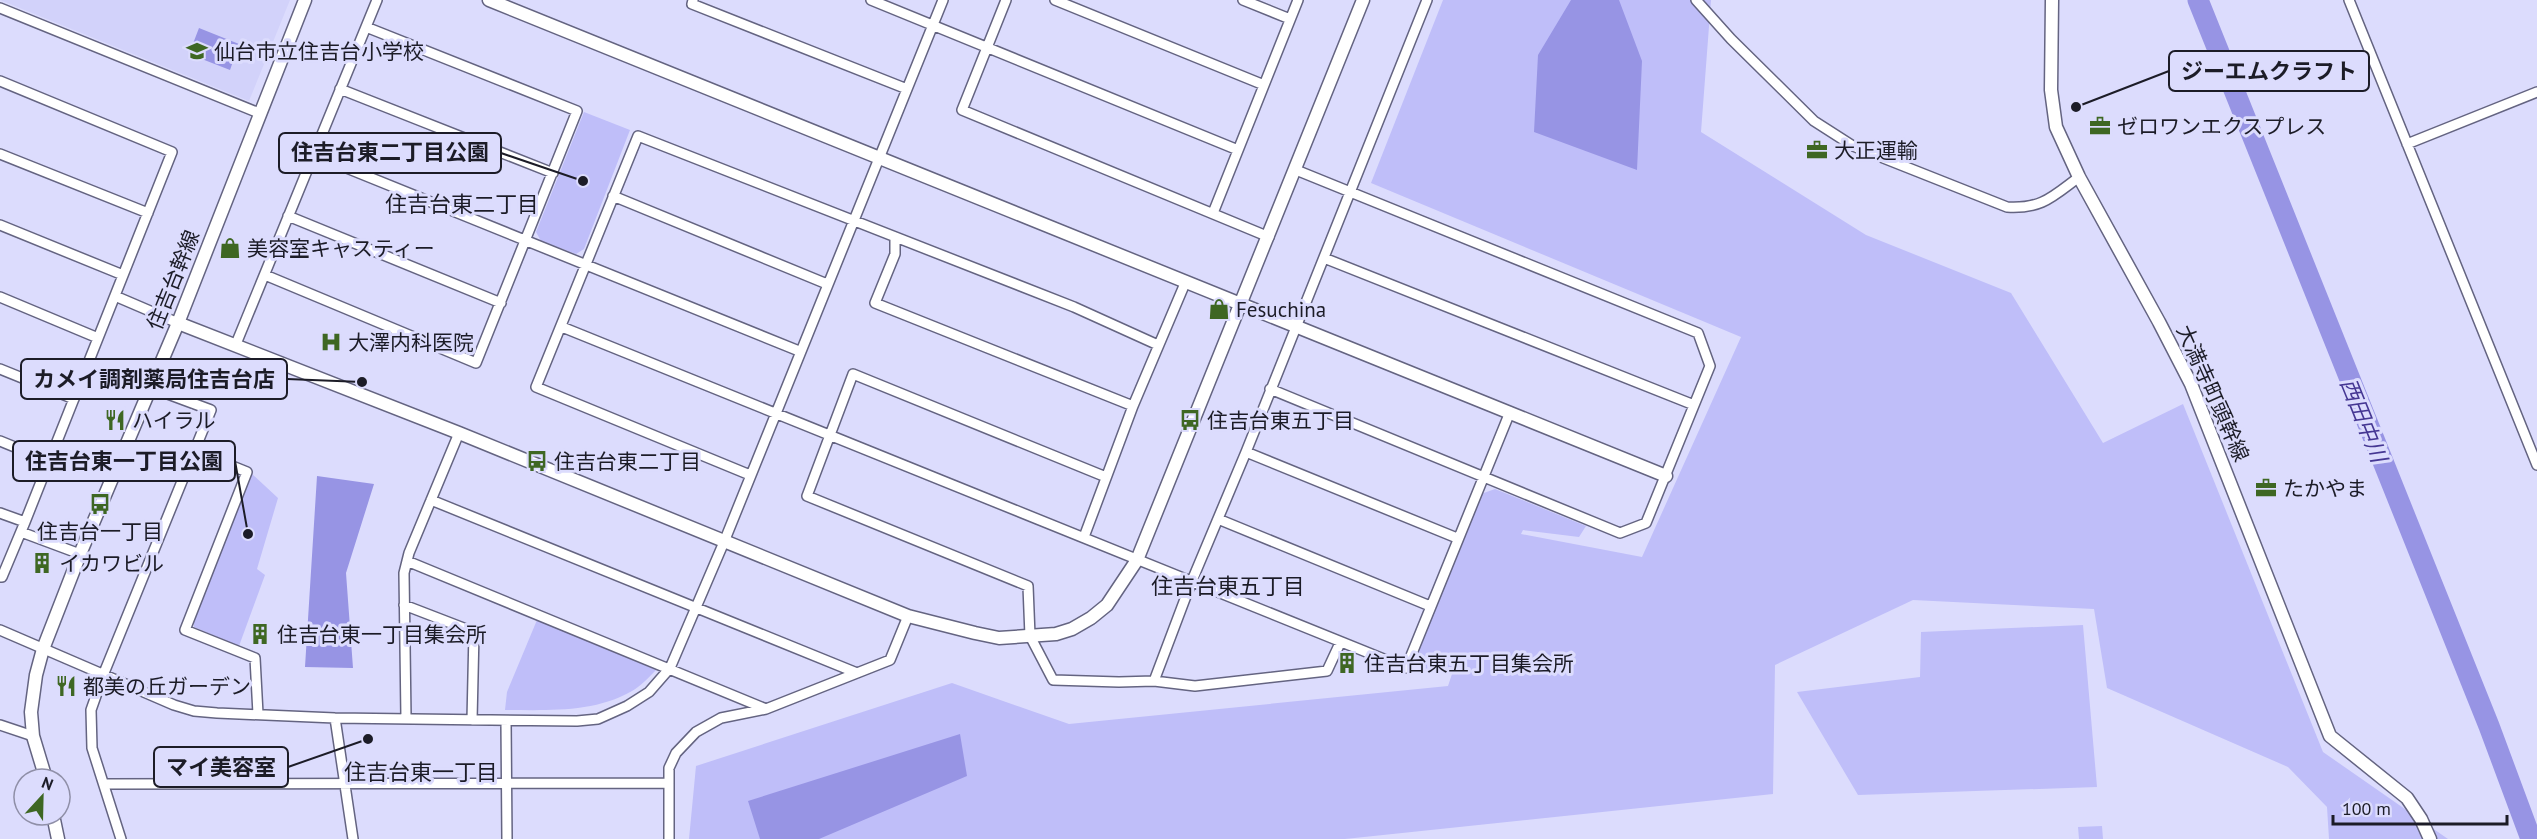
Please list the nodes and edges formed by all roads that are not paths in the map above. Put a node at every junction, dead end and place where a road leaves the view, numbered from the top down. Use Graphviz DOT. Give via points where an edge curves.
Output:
graph roads {
  1 [pos="305,0"];
  2 [pos="376,0"];
  3 [pos="489,0"];
  4 [pos="693,0"];
  5 [pos="872,0"];
  6 [pos="944,0"];
  7 [pos="1006,0"];
  8 [pos="1055,0"];
  9 [pos="1243,0"];
  10 [pos="1298,0"];
  11 [pos="1363,0"];
  12 [pos="1427,0"];
  13 [pos="1696,0"];
  14 [pos="2052,0"];
  15 [pos="2349,0"];
  16 [pos="0,8"];
  17 [pos="1290,19"];
  18 [pos="934,24"];
  19 [pos="366,27"];
  20 [pos="987,47"];
  21 [pos="0,81"];
  22 [pos="1264,85"];
  23 [pos="340,89"];
  24 [pos="907,89"];
  25 [pos="2537,92"];
  26 [pos="259,112"];
  27 [pos="2407,144"];
  28 [pos="1238,150"];
  29 [pos="0,154"];
  30 [pos="312,154"];
  31 [pos="880,157"];
  32 [pos="1296,170"];
  33 [pos="553,173"];
  34 [pos="2079,177"];
  35 [pos="1350,194"];
  36 [pos="613,196"];
  37 [pos="148,213"];
  38 [pos="1213,213"];
  39 [pos="288,216"];
  40 [pos="853,221"];
  41 [pos="0,225"];
  42 [pos="895,237"];
  43 [pos="1269,237"];
  44 [pos="527,242"];
  45 [pos="1324,258"];
  46 [pos="586,263"];
  47 [pos="123,275"];
  48 [pos="265,275"];
  49 [pos="1186,281"];
  50 [pos="827,284"];
  51 [pos="115,296"];
  52 [pos="0,297"];
  53 [pos="501,303"];
  54 [pos="1241,304"];
  55 [pos="178,323"];
  56 [pos="1296,325"];
  57 [pos="562,327"];
  58 [pos="99,338"];
  59 [pos="236,344"];
  60 [pos="1158,345"];
  61 [pos="799,351"];
  62 [pos="0,369"];
  63 [pos="149,387"];
  64 [pos="1270,389"];
  65 [pos="74,399"];
  66 [pos="1694,405"];
  67 [pos="1133,406"];
  68 [pos="1510,412"];
  69 [pos="775,414"];
  70 [pos="459,433"];
  71 [pos="828,435"];
  72 [pos="0,441"];
  73 [pos="195,450"];
  74 [pos="1246,452"];
  75 [pos="49,461"];
  76 [pos="2537,465"];
  77 [pos="750,475"];
  78 [pos="1666,476"];
  79 [pos="1106,477"];
  80 [pos="1484,477"];
  81 [pos="430,500"];
  82 [pos="0,513"];
  83 [pos="1218,519"];
  84 [pos="23,527"];
  85 [pos="1084,537"];
  86 [pos="1457,538"];
  87 [pos="724,542"];
  88 [pos="80,555"];
  89 [pos="1137,560"];
  90 [pos="407,561"];
  91 [pos="0,577"];
  92 [pos="1191,583"];
  93 [pos="404,605"];
  94 [pos="1430,606"];
  95 [pos="696,608"];
  96 [pos="908,616"];
  97 [pos="0,630"];
  98 [pos="1030,636"];
  99 [pos="1340,643"];
  100 [pos="43,649"];
  101 [pos="670,668"];
  102 [pos="104,672"];
  103 [pos="857,673"];
  104 [pos="1154,681"];
  105 [pos="766,709"];
  106 [pos="258,714"];
  107 [pos="335,718"];
  108 [pos="406,718"];
  109 [pos="472,720"];
  110 [pos="506,721"];
  111 [pos="0,724"];
  112 [pos="33,736"];
  113 [pos="42,767"];
  114 [pos="507,783"];
  115 [pos="669,783"];
  116 [pos="104,784"];
  117 [pos="344,784"];
  118 [pos="121,839"];
  119 [pos="353,839"];
  120 [pos="507,839"];
  121 [pos="669,839"];
  122 [pos="2430,839"];
  1 -- 26 [label="street, 住吉台幹線"];
  2 -- 19 [label="street"];
  3 -- 31 [label="street"];
  4 -- 24 [label="street" via="692,3"];
  5 -- 18 [label="street"];
  6 -- 18 [label="street"];
  7 -- 20 [label="street"];
  8 -- 22 [label="street"];
  9 -- 17 [label="street"];
  10 -- 17 [label="street"];
  11 -- 32 [label="street"];
  12 -- 35 [label="street"];
  13 -- 34 [label="street" via="1814,122 1853,146 2007,207 2039,205"];
  14 -- 34 [label="street, 大満寺町頭幹線" via="2053,112"];
  15 -- 27 [label="street"];
  16 -- 26 [label="street"];
  17 -- 22 [label="street"];
  18 -- 20 [label="street"];
  18 -- 24 [label="street"];
  19 -- 23 [label="street"];
  19 -- 33 [label="street" via="577,111"];
  20 -- 28 [label="street"];
  20 -- 38 [label="street" via="962,110"];
  21 -- 37 [label="street" via="172,152"];
  22 -- 28 [label="street"];
  23 -- 30 [label="street"];
  23 -- 33 [label="street"];
  24 -- 31 [label="street"];
  25 -- 27 [label="street"];
  26 -- 55 [label="street, 住吉台幹線"];
  27 -- 76 [label="street"];
  28 -- 38 [label="street"];
  29 -- 37 [label="street"];
  30 -- 39 [label="street"];
  30 -- 44 [label="street"];
  31 -- 40 [label="street"];
  31 -- 49 [label="street"];
  32 -- 35 [label="street"];
  32 -- 43 [label="street"];
  33 -- 44 [label="street"];
  34 -- 122 [label="street, 大満寺町頭幹線" via="2191,384 2330,736 2407,798"];
  35 -- 45 [label="street"];
  35 -- 66 [label="street" via="1698,333 1710,366"];
  36 -- 40 [label="street" via="638,136"];
  36 -- 46 [label="street"];
  36 -- 50 [label="street"];
  37 -- 47 [label="street"];
  38 -- 43 [label="street"];
  39 -- 48 [label="street"];
  39 -- 53 [label="street"];
  40 -- 42 [label="street"];
  40 -- 50 [label="street"];
  41 -- 47 [label="street"];
  42 -- 60 [label="street" via="1074,307"];
  42 -- 67 [label="street" via="895,254 875,303"];
  43 -- 54 [label="street"];
  44 -- 46 [label="street"];
  44 -- 53 [label="street"];
  45 -- 56 [label="street"];
  45 -- 66 [label="street"];
  46 -- 57 [label="street"];
  46 -- 61 [label="street"];
  47 -- 51 [label="street"];
  48 -- 53 [label="street" via="476,363"];
  48 -- 59 [label="street"];
  49 -- 54 [label="street"];
  49 -- 60 [label="street"];
  50 -- 61 [label="street"];
  51 -- 55 [label="street"];
  51 -- 58 [label="street"];
  52 -- 58 [label="street"];
  54 -- 56 [label="street"];
  54 -- 89 [label="street"];
  55 -- 59 [label="street"];
  55 -- 63 [label="street, 住吉台幹線"];
  56 -- 64 [label="street"];
  56 -- 68 [label="street"];
  57 -- 69 [label="street"];
  57 -- 77 [label="street" via="536,387"];
  58 -- 65 [label="street"];
  59 -- 70 [label="street"];
  60 -- 67 [label="street"];
  61 -- 69 [label="street"];
  62 -- 65 [label="street"];
  63 -- 73 [label="street" via="211,410"];
  63 -- 88 [label="street, 住吉台幹線"];
  64 -- 74 [label="street"];
  64 -- 80 [label="street"];
  65 -- 75 [label="street"];
  66 -- 78 [label="street"];
  67 -- 79 [label="street"];
  68 -- 78 [label="street"];
  68 -- 80 [label="street"];
  69 -- 71 [label="street"];
  69 -- 77 [label="street"];
  70 -- 81 [label="street"];
  70 -- 87 [label="street"];
  71 -- 79 [label="street" via="854,374"];
  71 -- 85 [label="street"];
  71 -- 98 [label="street" via="807,496 1028,586"];
  72 -- 75 [label="street"];
  73 -- 102 [label="street"];
  73 -- 106 [label="street" via="247,472 185,630 255,658"];
  74 -- 83 [label="street"];
  74 -- 86 [label="street"];
  75 -- 84 [label="street"];
  77 -- 87 [label="street"];
  78 -- 80 [label="street" via="1646,523 1620,533"];
  79 -- 85 [label="street"];
  80 -- 86 [label="street"];
  81 -- 90 [label="street"];
  81 -- 95 [label="street"];
  82 -- 84 [label="street"];
  83 -- 92 [label="street"];
  83 -- 94 [label="street"];
  84 -- 88 [label="street"];
  84 -- 91 [label="street"];
  85 -- 89 [label="street"];
  86 -- 94 [label="street"];
  87 -- 95 [label="street"];
  87 -- 96 [label="street"];
  88 -- 100 [label="street, 住吉台幹線"];
  89 -- 92 [label="street"];
  89 -- 98 [label="street" via="1107,605 1091,618 1056,634"];
  90 -- 93 [label="street"];
  90 -- 101 [label="street"];
  92 -- 99 [label="street"];
  92 -- 104 [label="street"];
  93 -- 108 [label="street"];
  93 -- 109 [label="street" via="474,632"];
  94 -- 99 [label="street" via="1406,668"];
  95 -- 101 [label="street"];
  95 -- 103 [label="street"];
  96 -- 98 [label="street" via="999,638"];
  96 -- 103 [label="street" via="890,660"];
  97 -- 100 [label="street"];
  98 -- 104 [label="street" via="1053,680"];
  99 -- 104 [label="street" via="1327,671 1195,686"];
  100 -- 102 [label="street"];
  100 -- 112 [label="street, 住吉台幹線" via="36,675"];
  101 -- 105 [label="street"];
  101 -- 110 [label="street" via="649,692 598,719"];
  102 -- 106 [label="street" via="194,711"];
  102 -- 116 [label="street" via="91,710 92,748"];
  103 -- 105 [label="street"];
  105 -- 115 [label="street" via="722,718 696,732 671,760"];
  106 -- 107 [label="street"];
  107 -- 108 [label="street"];
  107 -- 117 [label="street"];
  108 -- 109 [label="street"];
  109 -- 110 [label="street"];
  110 -- 114 [label="street"];
  111 -- 112 [label="street"];
  112 -- 113 [label="street, 住吉台幹線"];
  114 -- 115 [label="street"];
  114 -- 117 [label="street"];
  114 -- 120 [label="street"];
  115 -- 121 [label="street"];
  116 -- 117 [label="street"];
  116 -- 118 [label="street"];
  117 -- 119 [label="street"];
}
